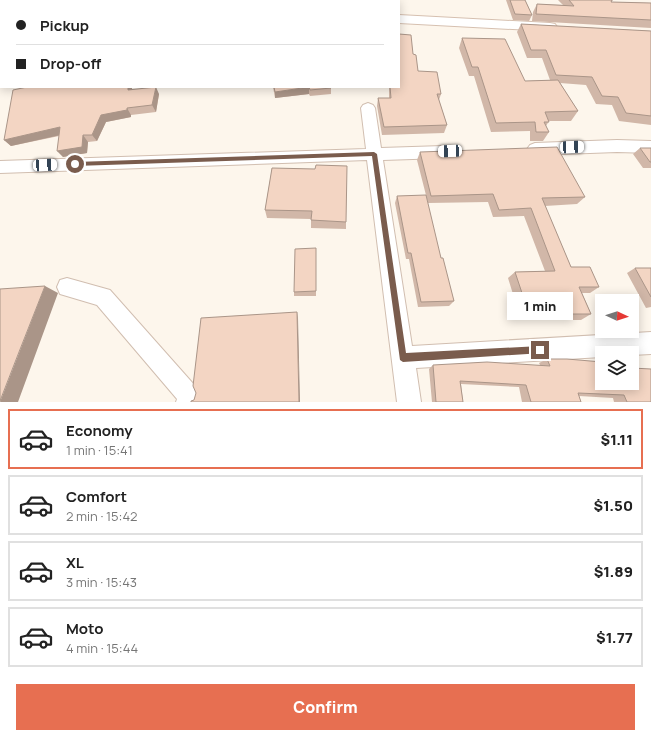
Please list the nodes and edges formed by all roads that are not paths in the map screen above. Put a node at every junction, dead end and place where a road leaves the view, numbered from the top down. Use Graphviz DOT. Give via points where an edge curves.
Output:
graph roads {
  1 [pos="400,19"];
  2 [pos="566,28"];
  3 [pos="368,108"];
  4 [pos="651,147"];
  5 [pos="523,149"];
  6 [pos="460,151"];
  7 [pos="374,154"];
  8 [pos="0,167"];
  9 [pos="67,287"];
  10 [pos="651,343"];
  11 [pos="403,358"];
  12 [pos="188,402"];
  13 [pos="409,402"];
  1 -- 2 [label="main road"];
  3 -- 7 [label="street"];
  4 -- 5 [label="street"];
  6 -- 7 [label="street"];
  7 -- 8 [label="street"];
  7 -- 11 [label="street"];
  9 -- 12 [label="street" via="103,298 189,396"];
  10 -- 11 [label="street"];
  11 -- 13 [label="street"];
}
